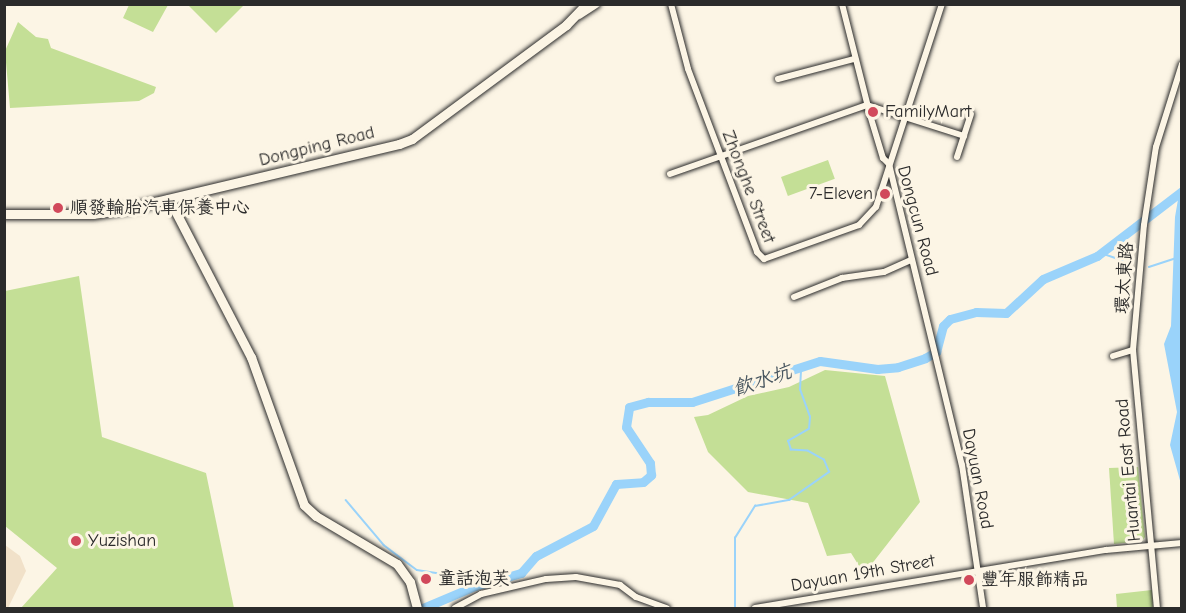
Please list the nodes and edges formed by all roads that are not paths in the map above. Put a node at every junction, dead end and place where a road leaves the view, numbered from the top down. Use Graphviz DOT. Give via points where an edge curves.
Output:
graph roads {
  1 [pos="586,4"];
  2 [pos="596,4"];
  3 [pos="671,4"];
  4 [pos="842,4"];
  5 [pos="942,4"];
  6 [pos="579,15"];
  7 [pos="854,59"];
  8 [pos="1182,64"];
  9 [pos="778,79"];
  10 [pos="867,105"];
  11 [pos="971,114"];
  12 [pos="906,117"];
  13 [pos="964,136"];
  14 [pos="720,156"];
  15 [pos="957,157"];
  16 [pos="889,164"];
  17 [pos="670,174"];
  18 [pos="170,201"];
  19 [pos="4,214"];
  20 [pos="911,260"];
  21 [pos="794,297"];
  22 [pos="1133,350"];
  23 [pos="935,356"];
  24 [pos="1113,356"];
  25 [pos="1182,543"];
  26 [pos="1151,546"];
  27 [pos="977,570"];
  28 [pos="416,604"];
  29 [pos="455,609"];
  30 [pos="667,609"];
  31 [pos="755,609"];
  32 [pos="982,609"];
  33 [pos="1157,609"];
  1 -- 6 [label="main road"];
  2 -- 6 [label="street, Dongping Road"];
  3 -- 14 [label="street, Zhonghe Street" via="683,57"];
  4 -- 7 [label="street, Dongcun Road"];
  5 -- 12 [label="street, Zhonghe Street"];
  6 -- 18 [label="main road, Dongping Road" via="412,139"];
  7 -- 9 [label="street"];
  7 -- 10 [label="street, Dongcun Road"];
  8 -- 22 [label="street, 環太東路" via="1156,147 1144,225"];
  10 -- 12 [label="street"];
  10 -- 14 [label="street"];
  10 -- 16 [label="street, Dongcun Road" via="883,158"];
  11 -- 13 [label="street"];
  12 -- 13 [label="street"];
  12 -- 16 [label="street, Zhonghe Street"];
  13 -- 15 [label="street"];
  14 -- 16 [label="street, Zhonghe Street" via="757,252 764,259 847,230 869,218"];
  14 -- 17 [label="street"];
  16 -- 20 [label="street, Dongcun Road"];
  18 -- 19 [label="main road, Dongping Road" via="98,214"];
  18 -- 28 [label="main road" via="251,357 304,505 316,516 393,560 406,574"];
  20 -- 21 [label="street" via="884,272 842,278"];
  20 -- 23 [label="street, Dongcun Road"];
  22 -- 24 [label="street"];
  22 -- 26 [label="street, Huantai East Road"];
  23 -- 27 [label="street, Dayuan Road" via="962,465"];
  25 -- 26 [label="street, Dayuan 19th Street"];
  26 -- 27 [label="street, Dayuan 19th Street"];
  26 -- 33 [label="street, Huantai East Road"];
  27 -- 31 [label="street, Dayuan 19th Street"];
  27 -- 32 [label="street, Dayuan Road"];
  29 -- 30 [label="street" via="481,594 546,579 576,577 620,585 636,597"];
}
